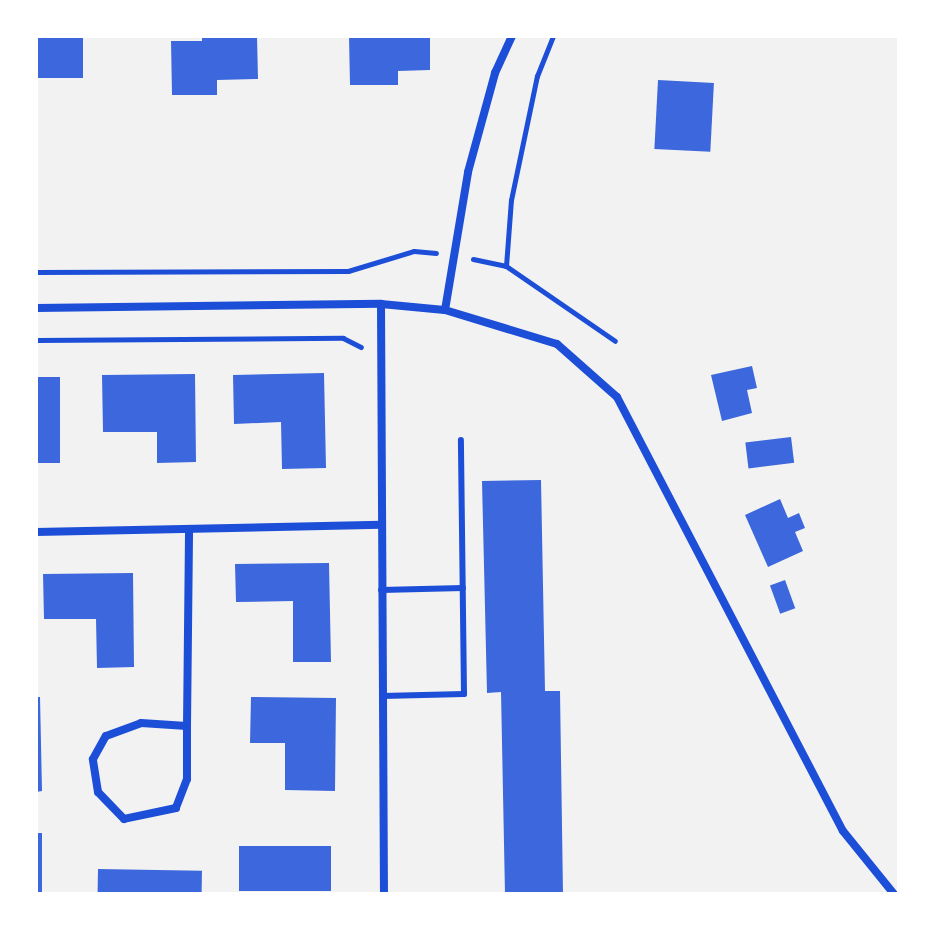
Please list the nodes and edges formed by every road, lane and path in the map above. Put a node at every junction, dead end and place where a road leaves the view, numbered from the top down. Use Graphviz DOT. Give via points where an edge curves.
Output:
graph roads {
  1 [pos="512,36"];
  2 [pos="553,36"];
  3 [pos="414,251"];
  4 [pos="36,272"];
  5 [pos="381,304"];
  6 [pos="36,308"];
  7 [pos="445,310"];
  8 [pos="36,340"];
  9 [pos="615,341"];
  10 [pos="378,354"];
  11 [pos="461,440"];
  12 [pos="381,525"];
  13 [pos="36,532"];
  14 [pos="189,532"];
  15 [pos="463,588"];
  16 [pos="381,590"];
  17 [pos="382,696"];
  18 [pos="187,726"];
  19 [pos="384,894"];
  20 [pos="894,894"];
  1 -- 7 [label="street" via="495,73 468,172"];
  2 -- 9 [label="path" via="537,76 511,200 506,266"];
  3 -- 4 [label="path" via="348,271"];
  5 -- 6 [label="street"];
  5 -- 7 [label="street"];
  5 -- 10 [label="street"];
  7 -- 20 [label="street" via="557,344 617,397 843,831"];
  8 -- 10 [label="path" via="343,338"];
  10 -- 12 [label="street"];
  11 -- 15 [label="lane"];
  12 -- 14 [label="street"];
  12 -- 16 [label="street"];
  13 -- 14 [label="street"];
  14 -- 18 [label="street"];
  15 -- 16 [label="lane"];
  15 -- 17 [label="lane" via="464,694"];
  16 -- 17 [label="street"];
  17 -- 19 [label="street"];
  18 -- 18 [label="street" via="141,723 106,736 93,759 98,792 124,819 176,808 187,779"];
}
